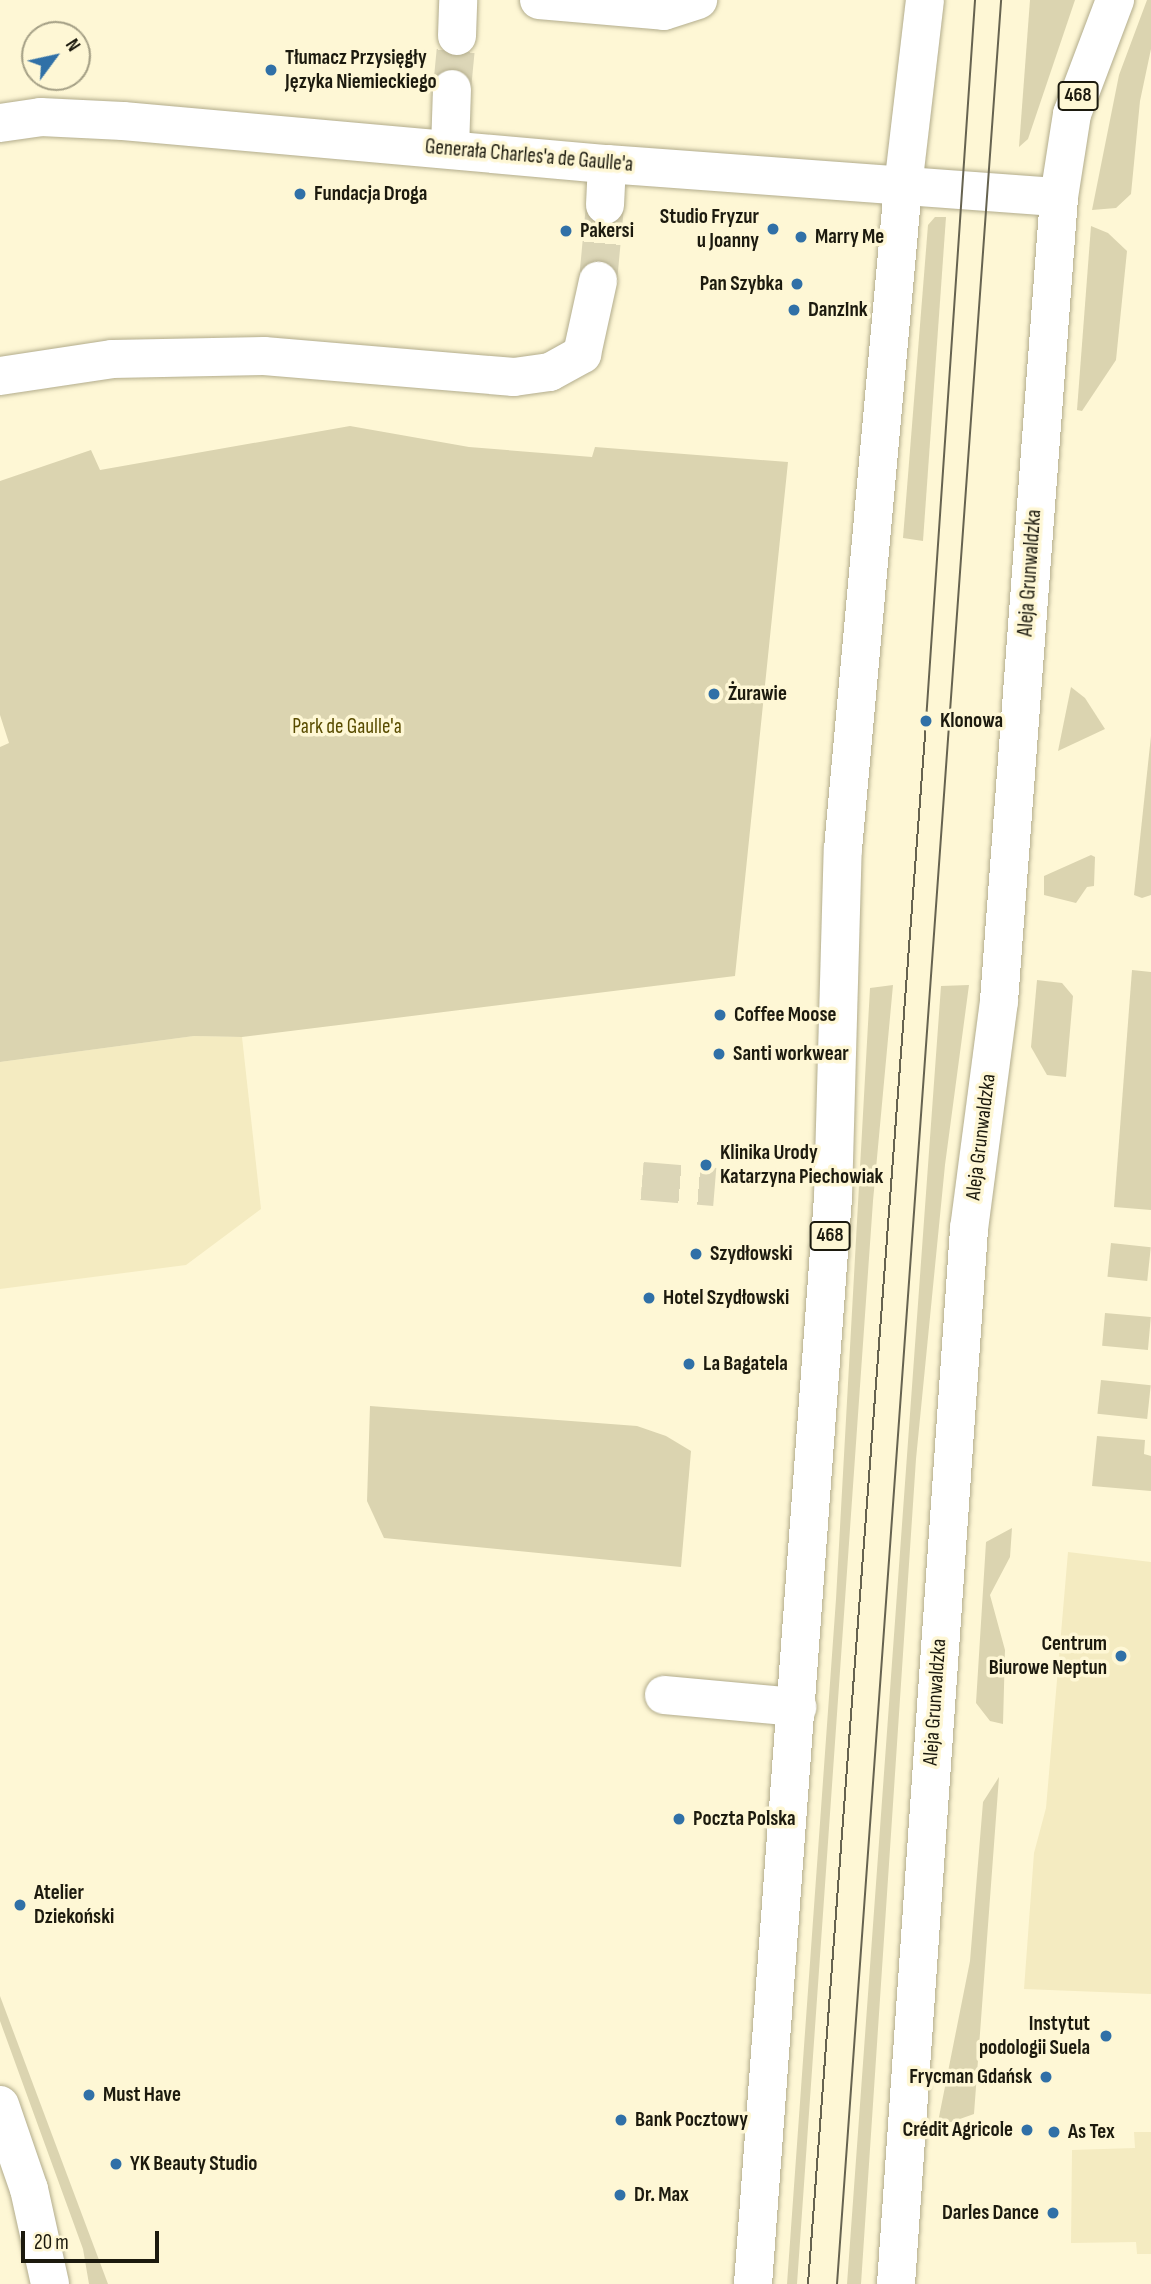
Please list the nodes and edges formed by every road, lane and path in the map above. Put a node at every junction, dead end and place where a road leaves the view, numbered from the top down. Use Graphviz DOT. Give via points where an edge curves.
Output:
graph roads {
  1 [pos="539,0"];
  2 [pos="698,0"];
  3 [pos="925,0"];
  4 [pos="1115,0"];
  5 [pos="452,89"];
  6 [pos="0,123"];
  7 [pos="450,149"];
  8 [pos="607,164"];
  9 [pos="904,187"];
  10 [pos="1059,198"];
  11 [pos="605,205"];
  12 [pos="598,281"];
  13 [pos="0,376"];
  14 [pos="664,1695"];
  15 [pos="797,1707"];
  16 [pos="0,2105"];
  17 [pos="14,2192"];
  18 [pos="50,2284"];
  19 [pos="753,2284"];
  20 [pos="896,2284"];
  1 -- 2 [label="main road" via="664,11"];
  3 -- 9 [label="main road, 468"];
  4 -- 10 [label="main road, Aleja Grunwaldzka / 468" via="1072,114"];
  5 -- 7 [label="main road"];
  6 -- 7 [label="main road, Generała Charles'a de Gaulle'a" via="41,117 123,121"];
  7 -- 8 [label="main road, Generała Charles'a de Gaulle'a"];
  8 -- 9 [label="main road, Generała Charles'a de Gaulle'a"];
  8 -- 11 [label="main road"];
  9 -- 10 [label="main road, Generała Charles'a de Gaulle'a"];
  9 -- 15 [label="main road, 468" via="843,849 833,1196"];
  10 -- 20 [label="main road, Aleja Grunwaldzka / 468" via="999,1001 970,1228"];
  12 -- 13 [label="main road" via="582,354 550,372 514,377 264,356 112,359"];
  14 -- 15 [label="main road"];
  15 -- 19 [label="main road, 468"];
  16 -- 17 [label="main road"];
  17 -- 18 [label="main road"];
}
